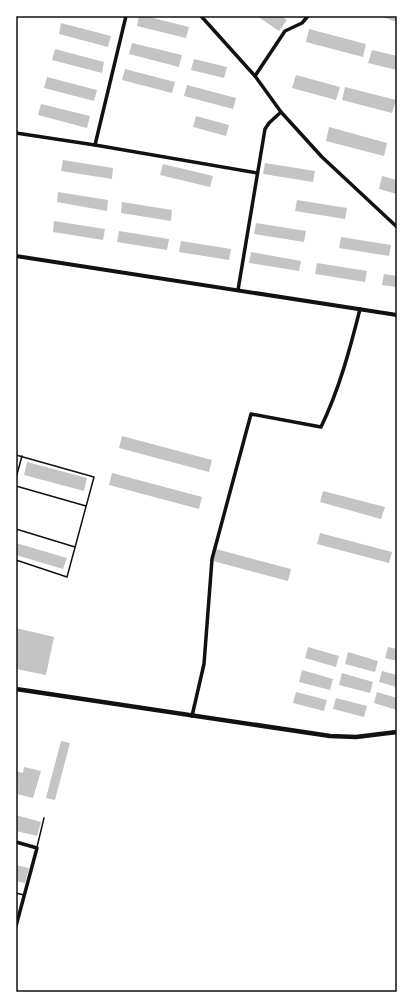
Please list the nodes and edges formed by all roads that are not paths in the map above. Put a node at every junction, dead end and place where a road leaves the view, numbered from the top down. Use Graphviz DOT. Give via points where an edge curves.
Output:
graph roads {
  1 [pos="126,16"];
  2 [pos="201,16"];
  3 [pos="308,16"];
  4 [pos="255,76"];
  5 [pos="281,112"];
  6 [pos="16,134"];
  7 [pos="94,145"];
  8 [pos="257,173"];
  9 [pos="397,227"];
  10 [pos="16,256"];
  11 [pos="238,290"];
  12 [pos="360,309"];
  13 [pos="397,314"];
  14 [pos="16,455"];
  15 [pos="22,456"];
  16 [pos="16,478"];
  17 [pos="16,486"];
  18 [pos="86,506"];
  19 [pos="16,529"];
  20 [pos="75,547"];
  21 [pos="16,560"];
  22 [pos="16,689"];
  23 [pos="192,716"];
  24 [pos="397,732"];
  25 [pos="44,818"];
  26 [pos="16,842"];
  27 [pos="37,848"];
  28 [pos="16,893"];
  29 [pos="24,895"];
  30 [pos="16,926"];
  1 -- 7 [label="street"];
  2 -- 4 [label="street"];
  3 -- 4 [label="street" via="302,23 285,31"];
  4 -- 5 [label="street"];
  5 -- 8 [label="street" via="265,129"];
  5 -- 9 [label="street" via="322,157"];
  6 -- 7 [label="street"];
  7 -- 8 [label="street"];
  8 -- 11 [label="street"];
  10 -- 11 [label="street"];
  11 -- 12 [label="street"];
  12 -- 13 [label="street"];
  12 -- 23 [label="street" via="350,350 332,404 321,427 251,414 212,559 204,664"];
  14 -- 15 [label="lane"];
  15 -- 16 [label="lane"];
  15 -- 18 [label="lane" via="94,477"];
  17 -- 18 [label="lane"];
  18 -- 20 [label="lane"];
  19 -- 20 [label="lane"];
  20 -- 21 [label="lane" via="67,577"];
  22 -- 23 [label="main road"];
  23 -- 24 [label="main road" via="330,736 356,737"];
  25 -- 27 [label="lane"];
  26 -- 27 [label="street"];
  27 -- 29 [label="street"];
  28 -- 29 [label="lane"];
  29 -- 30 [label="street"];
}
